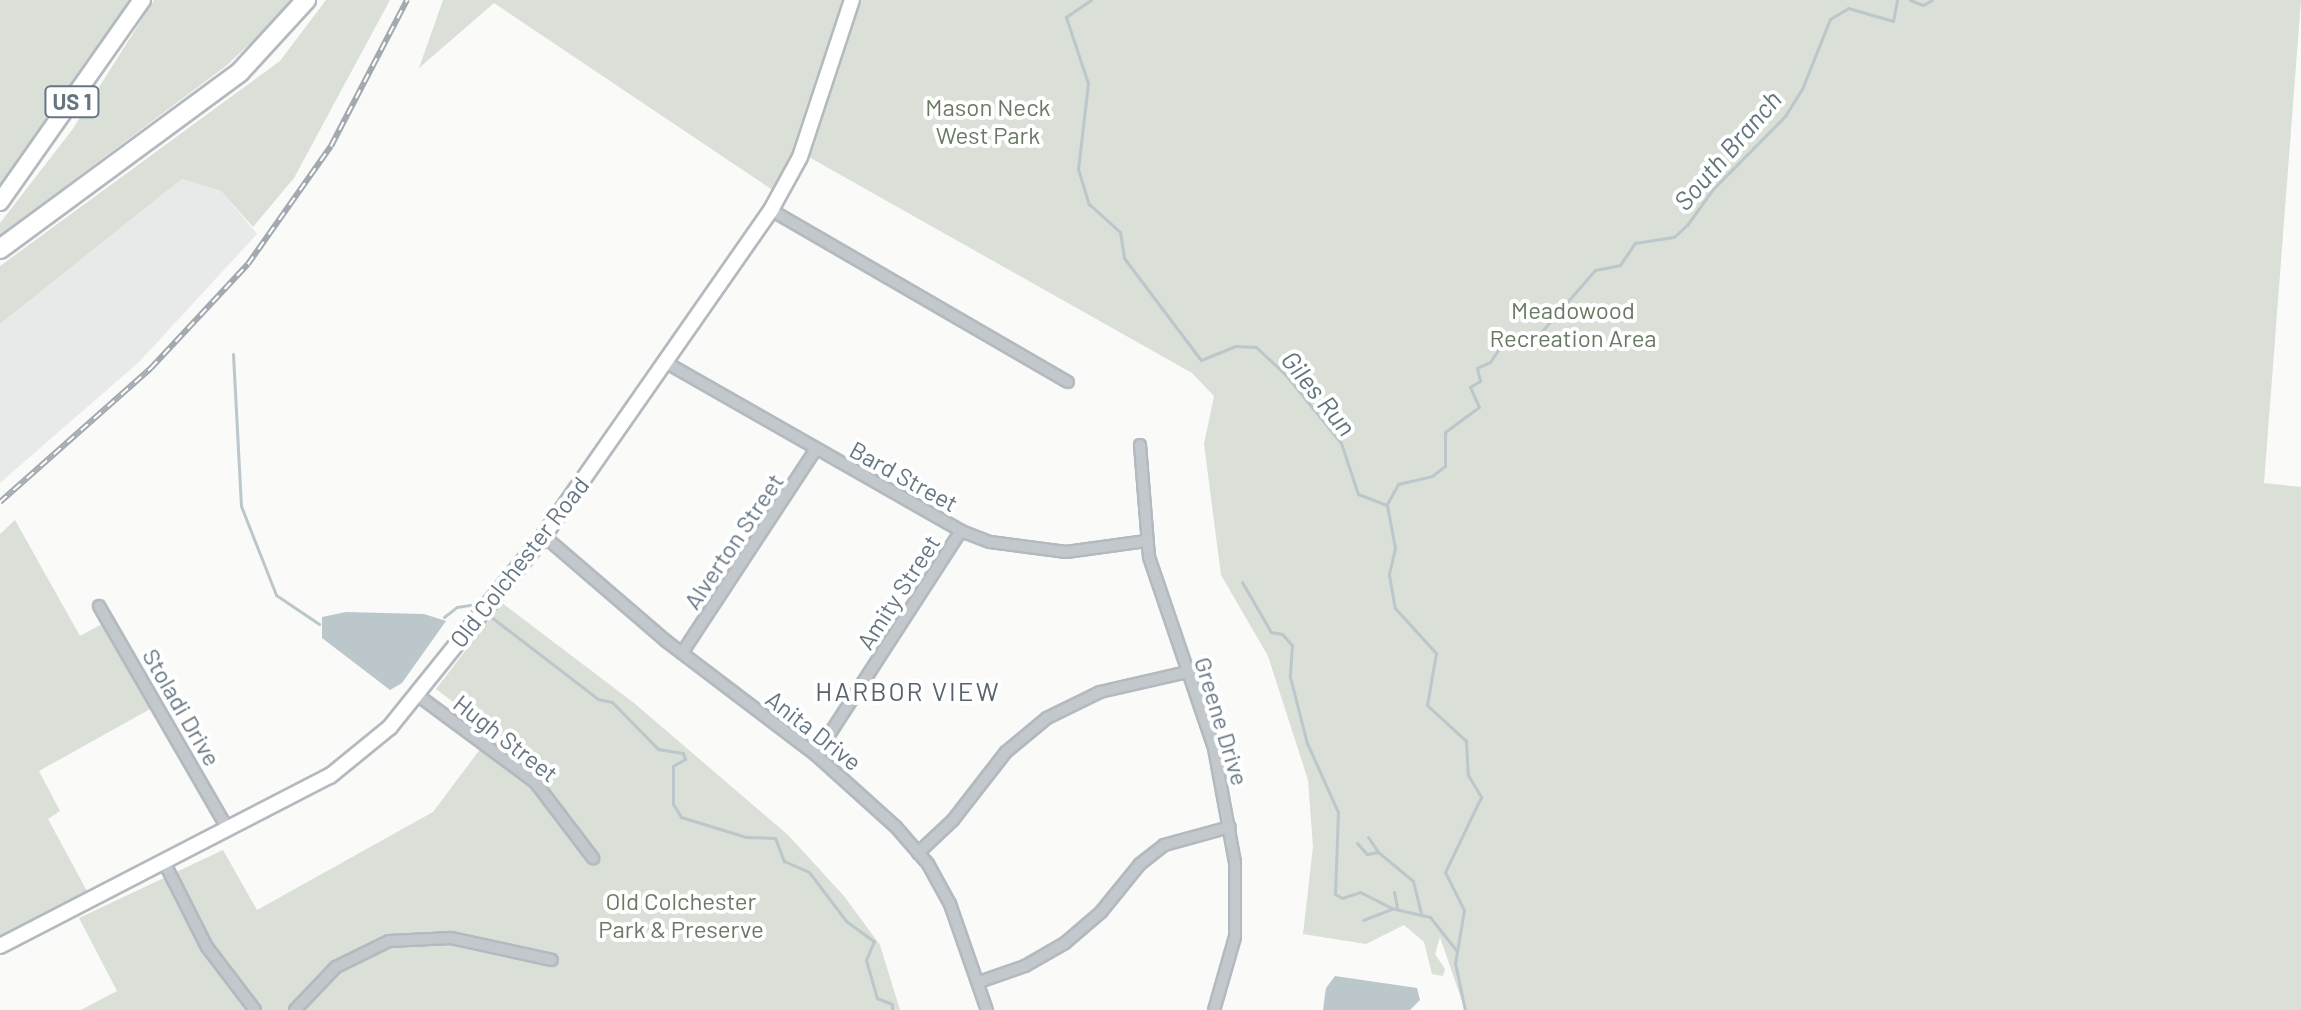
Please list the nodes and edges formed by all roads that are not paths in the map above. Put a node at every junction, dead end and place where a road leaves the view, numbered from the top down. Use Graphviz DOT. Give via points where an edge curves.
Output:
graph roads {
  1 [pos="142,0"];
  2 [pos="306,0"];
  3 [pos="852,0"];
  4 [pos="0,202"];
  5 [pos="771,210"];
  6 [pos="0,249"];
  7 [pos="665,362"];
  8 [pos="1068,382"];
  9 [pos="1140,445"];
  10 [pos="816,449"];
  11 [pos="961,531"];
  12 [pos="544,536"];
  13 [pos="1146,541"];
  14 [pos="99,606"];
  15 [pos="682,653"];
  16 [pos="1187,672"];
  17 [pos="416,694"];
  18 [pos="816,755"];
  19 [pos="1230,827"];
  20 [pos="228,829"];
  21 [pos="918,853"];
  22 [pos="593,858"];
  23 [pos="164,862"];
  24 [pos="0,946"];
  25 [pos="552,960"];
  26 [pos="979,982"];
  27 [pos="255,1010"];
  28 [pos="295,1010"];
  29 [pos="987,1010"];
  30 [pos="1214,1010"];
  1 -- 4 [label="main road, US 1"];
  2 -- 6 [label="highway" via="230,80"];
  3 -- 5 [label="street, Old Colchester Road" via="800,157"];
  5 -- 7 [label="street, Old Colchester Road"];
  5 -- 8 [label="street"];
  7 -- 10 [label="street, Bard Street"];
  7 -- 12 [label="street, Old Colchester Road"];
  9 -- 13 [label="street, Greene Drive"];
  10 -- 11 [label="street, Bard Street"];
  10 -- 15 [label="street, Alverton Street"];
  11 -- 13 [label="street, Bard Street" via="1047,552"];
  11 -- 18 [label="street, Amity Street"];
  12 -- 15 [label="street, Anita Drive"];
  12 -- 17 [label="street, Old Colchester Road"];
  13 -- 16 [label="street, Greene Drive"];
  14 -- 20 [label="street, Stoladi Drive"];
  15 -- 18 [label="street, Anita Drive"];
  16 -- 19 [label="street, Greene Drive" via="1214,748"];
  16 -- 21 [label="street" via="1100,692 1047,718 1006,752 953,820"];
  17 -- 20 [label="street, Old Colchester Road" via="375,742 344,768"];
  17 -- 22 [label="street, Hugh Street" via="535,782"];
  18 -- 21 [label="street, Anita Drive"];
  19 -- 26 [label="street" via="1164,845 1065,943 1025,966"];
  19 -- 30 [label="street, Greene Drive" via="1235,937"];
  20 -- 23 [label="street, Old Colchester Road"];
  21 -- 26 [label="street, Anita Drive" via="957,918"];
  23 -- 24 [label="street, Old Colchester Road"];
  23 -- 27 [label="street" via="207,947"];
  25 -- 28 [label="street" via="437,936 389,941 336,967"];
  26 -- 29 [label="street, Anita Drive"];
}
